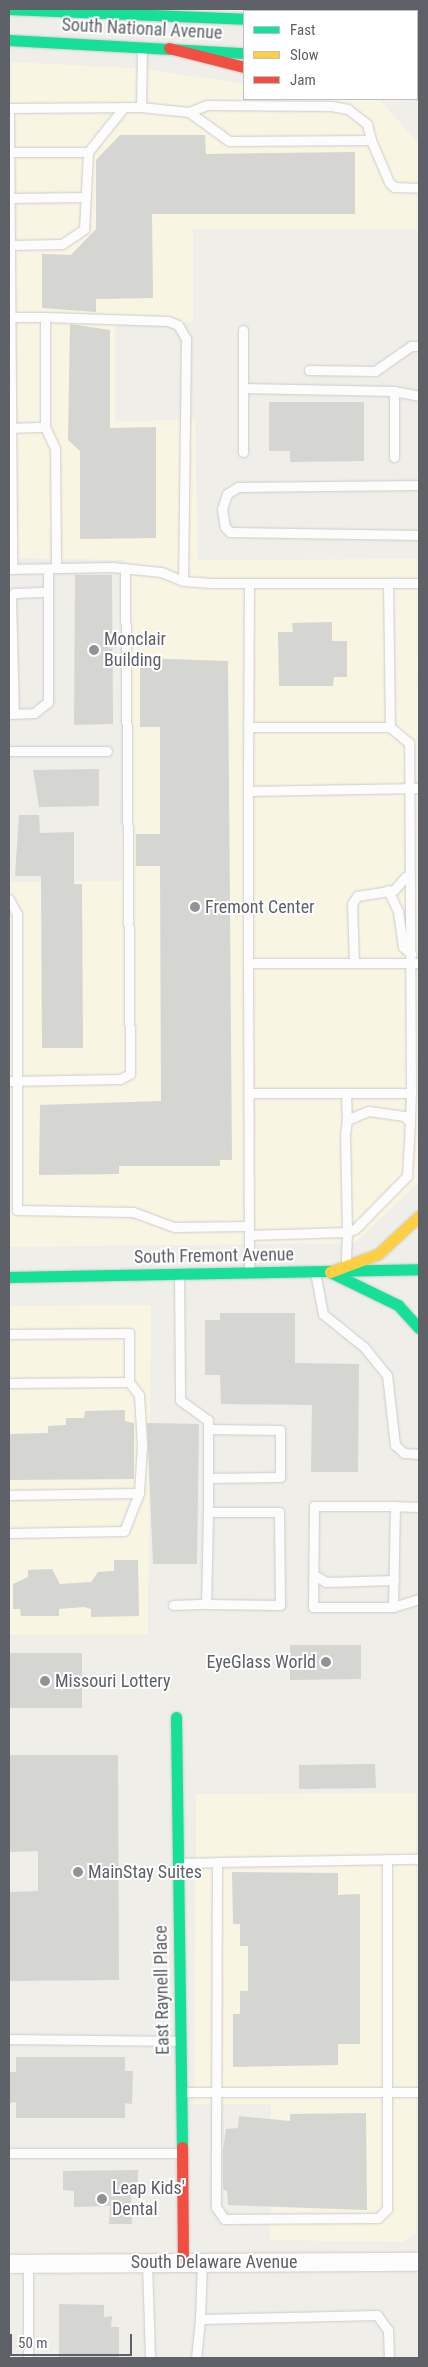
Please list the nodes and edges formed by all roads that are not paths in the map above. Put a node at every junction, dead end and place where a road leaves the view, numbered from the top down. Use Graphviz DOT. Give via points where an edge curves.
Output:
graph roads {
  1 [pos="9,9"];
  2 [pos="243,19"];
  3 [pos="9,40"];
  4 [pos="142,47"];
  5 [pos="169,48"];
  6 [pos="243,52"];
  7 [pos="243,67"];
  8 [pos="124,107"];
  9 [pos="141,107"];
  10 [pos="10,108"];
  11 [pos="188,112"];
  12 [pos="371,140"];
  13 [pos="11,152"];
  14 [pos="88,152"];
  15 [pos="419,188"];
  16 [pos="86,197"];
  17 [pos="11,198"];
  18 [pos="11,245"];
  19 [pos="10,317"];
  20 [pos="45,317"];
  21 [pos="243,330"];
  22 [pos="419,346"];
  23 [pos="309,370"];
  24 [pos="243,388"];
  25 [pos="394,391"];
  26 [pos="419,396"];
  27 [pos="45,427"];
  28 [pos="10,428"];
  29 [pos="243,452"];
  30 [pos="394,458"];
  31 [pos="419,485"];
  32 [pos="419,534"];
  33 [pos="52,568"];
  34 [pos="125,568"];
  35 [pos="10,569"];
  36 [pos="183,581"];
  37 [pos="249,583"];
  38 [pos="388,583"];
  39 [pos="419,583"];
  40 [pos="48,592"];
  41 [pos="11,714"];
  42 [pos="248,727"];
  43 [pos="390,727"];
  44 [pos="9,751"];
  45 [pos="107,751"];
  46 [pos="414,788"];
  47 [pos="248,791"];
  48 [pos="406,876"];
  49 [pos="388,890"];
  50 [pos="9,899"];
  51 [pos="414,960"];
  52 [pos="354,963"];
  53 [pos="248,964"];
  54 [pos="13,1081"];
  55 [pos="249,1092"];
  56 [pos="346,1093"];
  57 [pos="410,1093"];
  58 [pos="347,1120"];
  59 [pos="410,1122"];
  60 [pos="419,1216"];
  61 [pos="249,1231"];
  62 [pos="347,1232"];
  63 [pos="346,1266"];
  64 [pos="419,1270"];
  65 [pos="315,1272"];
  66 [pos="330,1272"];
  67 [pos="249,1273"];
  68 [pos="179,1274"];
  69 [pos="9,1276"];
  70 [pos="419,1328"];
  71 [pos="9,1334"];
  72 [pos="129,1382"];
  73 [pos="9,1383"];
  74 [pos="208,1429"];
  75 [pos="419,1454"];
  76 [pos="208,1478"];
  77 [pos="139,1493"];
  78 [pos="9,1495"];
  79 [pos="395,1506"];
  80 [pos="419,1508"];
  81 [pos="208,1512"];
  82 [pos="9,1533"];
  83 [pos="314,1575"];
  84 [pos="394,1580"];
  85 [pos="419,1599"];
  86 [pos="206,1604"];
  87 [pos="173,1605"];
  88 [pos="393,1607"];
  89 [pos="176,1717"];
  90 [pos="387,1859"];
  91 [pos="419,1859"];
  92 [pos="217,1862"];
  93 [pos="178,1863"];
  94 [pos="9,2039"];
  95 [pos="180,2041"];
  96 [pos="181,2092"];
  97 [pos="216,2092"];
  98 [pos="388,2092"];
  99 [pos="419,2092"];
  100 [pos="9,2153"];
  101 [pos="182,2153"];
  102 [pos="147,2262"];
  103 [pos="183,2262"];
  104 [pos="202,2262"];
  105 [pos="419,2262"];
  106 [pos="9,2264"];
  107 [pos="28,2264"];
  108 [pos="200,2319"];
  109 [pos="28,2358"];
  110 [pos="150,2358"];
  111 [pos="196,2358"];
  112 [pos="389,2358"];
  1 -- 2 [label="main road, South National Avenue"];
  3 -- 4 [label="main road, South National Avenue"];
  4 -- 5 [label="main road, South National Avenue"];
  4 -- 9 [label="lane"];
  5 -- 6 [label="main road, South National Avenue"];
  5 -- 7 [label="main road"];
  8 -- 9 [label="lane"];
  8 -- 10 [label="lane"];
  8 -- 14 [label="lane"];
  9 -- 11 [label="lane"];
  10 -- 13 [label="lane"];
  11 -- 12 [label="lane" via="229,141"];
  11 -- 12 [label="lane" via="207,105 331,106 348,109 367,124"];
  12 -- 15 [label="lane" via="394,187"];
  13 -- 14 [label="lane"];
  13 -- 17 [label="lane"];
  14 -- 16 [label="lane"];
  16 -- 17 [label="lane"];
  16 -- 18 [label="lane" via="84,229 62,244"];
  17 -- 18 [label="lane"];
  18 -- 19 [label="lane"];
  19 -- 20 [label="lane"];
  19 -- 28 [label="lane"];
  20 -- 27 [label="lane"];
  20 -- 36 [label="lane" via="168,320 178,325 186,338"];
  21 -- 24 [label="lane"];
  22 -- 23 [label="lane" via="411,346 375,370"];
  24 -- 25 [label="lane"];
  24 -- 29 [label="lane"];
  25 -- 26 [label="lane"];
  25 -- 30 [label="lane"];
  27 -- 28 [label="lane"];
  27 -- 33 [label="lane" via="55,448"];
  28 -- 35 [label="lane"];
  31 -- 32 [label="lane" via="238,487 227,494 222,509 225,527 230,532"];
  33 -- 34 [label="lane"];
  33 -- 35 [label="lane"];
  33 -- 40 [label="lane"];
  34 -- 36 [label="lane" via="161,572"];
  34 -- 54 [label="lane" via="130,1074 120,1079"];
  36 -- 37 [label="lane"];
  37 -- 38 [label="lane"];
  37 -- 42 [label="lane"];
  38 -- 39 [label="lane"];
  38 -- 43 [label="lane"];
  40 -- 41 [label="lane" via="48,702 34,713"];
  40 -- 41 [label="lane" via="14,593 11,597"];
  42 -- 43 [label="lane"];
  42 -- 47 [label="lane"];
  43 -- 46 [label="lane" via="408,743"];
  44 -- 45 [label="lane"];
  46 -- 47 [label="lane"];
  46 -- 51 [label="lane"];
  47 -- 53 [label="lane"];
  48 -- 49 [label="lane" via="401,887"];
  49 -- 51 [label="lane" via="398,911 402,947"];
  49 -- 52 [label="lane" via="364,892 352,904"];
  50 -- 54 [label="lane" via="17,914"];
  51 -- 52 [label="lane"];
  51 -- 57 [label="lane"];
  52 -- 53 [label="lane"];
  53 -- 55 [label="lane"];
  54 -- 61 [label="lane" via="17,1210 133,1212 174,1227"];
  55 -- 56 [label="lane"];
  55 -- 61 [label="lane"];
  56 -- 57 [label="lane"];
  56 -- 58 [label="lane"];
  57 -- 59 [label="lane"];
  58 -- 59 [label="lane" via="368,1111 394,1112"];
  58 -- 62 [label="lane"];
  59 -- 62 [label="lane" via="410,1161 404,1181"];
  60 -- 63 [label="main road" via="400,1239 378,1254"];
  61 -- 62 [label="lane"];
  61 -- 67 [label="lane"];
  62 -- 63 [label="lane"];
  63 -- 66 [label="main road"];
  64 -- 66 [label="main road, South Fremont Avenue"];
  65 -- 66 [label="main road, South Fremont Avenue"];
  65 -- 67 [label="main road, South Fremont Avenue"];
  65 -- 75 [label="lane" via="323,1314 364,1346 387,1375 395,1445 404,1453"];
  66 -- 70 [label="main road" via="398,1305"];
  67 -- 68 [label="main road, South Fremont Avenue"];
  68 -- 69 [label="main road, South Fremont Avenue"];
  68 -- 74 [label="lane" via="180,1400 208,1420"];
  71 -- 72 [label="lane" via="129,1332"];
  72 -- 73 [label="lane"];
  72 -- 77 [label="lane" via="137,1389 141,1406"];
  74 -- 76 [label="lane"];
  74 -- 76 [label="lane" via="280,1430 280,1477"];
  76 -- 81 [label="lane"];
  77 -- 78 [label="lane"];
  77 -- 82 [label="lane" via="124,1531"];
  79 -- 80 [label="lane"];
  79 -- 83 [label="lane" via="314,1506"];
  79 -- 84 [label="lane"];
  81 -- 86 [label="lane"];
  81 -- 86 [label="lane" via="279,1512 280,1605"];
  83 -- 84 [label="lane" via="326,1582"];
  83 -- 88 [label="lane" via="313,1607"];
  84 -- 88 [label="lane"];
  85 -- 88 [label="lane"];
  86 -- 87 [label="lane"];
  89 -- 93 [label="main road, East Raynell Place"];
  90 -- 91 [label="lane"];
  90 -- 92 [label="lane"];
  90 -- 98 [label="lane"];
  92 -- 93 [label="lane"];
  92 -- 97 [label="lane"];
  93 -- 95 [label="main road, East Raynell Place"];
  94 -- 95 [label="lane"];
  95 -- 96 [label="main road, East Raynell Place"];
  96 -- 97 [label="lane"];
  96 -- 101 [label="main road, East Raynell Place"];
  97 -- 98 [label="lane"];
  97 -- 98 [label="lane" via="216,2206 224,2219 378,2218 387,2209"];
  98 -- 99 [label="lane"];
  100 -- 101 [label="lane"];
  101 -- 103 [label="main road, East Raynell Place"];
  102 -- 103 [label="street, South Delaware Avenue"];
  102 -- 107 [label="street, South Delaware Avenue"];
  102 -- 110 [label="lane"];
  103 -- 104 [label="street, South Delaware Avenue"];
  104 -- 105 [label="street, South Delaware Avenue"];
  104 -- 108 [label="lane"];
  106 -- 107 [label="street, South Delaware Avenue"];
  107 -- 109 [label="lane"];
  108 -- 111 [label="lane"];
  108 -- 112 [label="lane" via="377,2315 388,2330"];
}
